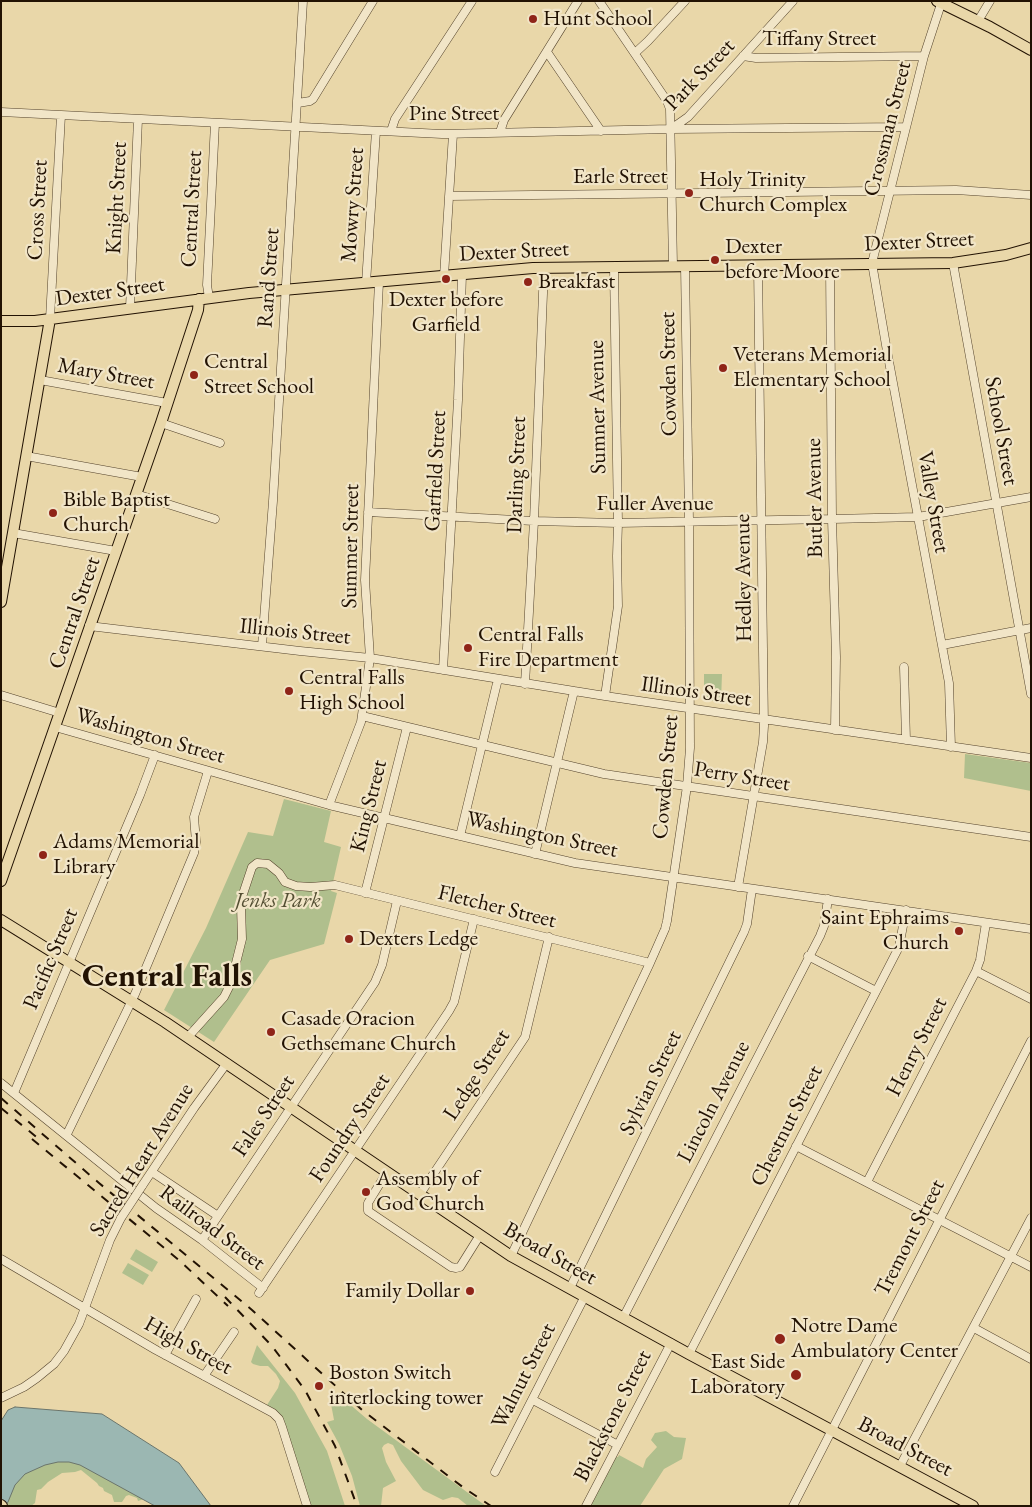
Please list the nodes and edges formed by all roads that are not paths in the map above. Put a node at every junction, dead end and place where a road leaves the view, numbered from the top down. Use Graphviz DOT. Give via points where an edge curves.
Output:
graph roads {
  1 [pos="303,1"];
  2 [pos="373,1"];
  3 [pos="472,1"];
  4 [pos="578,1"];
  5 [pos="599,1"];
  6 [pos="685,1"];
  7 [pos="793,1"];
  8 [pos="990,1"];
  9 [pos="939,2"];
  10 [pos="978,21"];
  11 [pos="1031,50"];
  12 [pos="547,52"];
  13 [pos="634,53"];
  14 [pos="743,56"];
  15 [pos="924,56"];
  16 [pos="298,103"];
  17 [pos="1,112"];
  18 [pos="61,115"];
  19 [pos="138,119"];
  20 [pos="215,123"];
  21 [pos="297,126"];
  22 [pos="906,127"];
  23 [pos="671,129"];
  24 [pos="376,131"];
  25 [pos="390,131"];
  26 [pos="601,131"];
  27 [pos="500,132"];
  28 [pos="453,134"];
  29 [pos="890,191"];
  30 [pos="672,194"];
  31 [pos="1031,195"];
  32 [pos="450,196"];
  33 [pos="1031,247"];
  34 [pos="953,263"];
  35 [pos="872,264"];
  36 [pos="830,265"];
  37 [pos="673,266"];
  38 [pos="684,266"];
  39 [pos="758,266"];
  40 [pos="614,267"];
  41 [pos="544,268"];
  42 [pos="462,274"];
  43 [pos="444,276"];
  44 [pos="379,282"];
  45 [pos="366,283"];
  46 [pos="285,290"];
  47 [pos="204,298"];
  48 [pos="130,308"];
  49 [pos="50,318"];
  50 [pos="1,321"];
  51 [pos="40,380"];
  52 [pos="167,403"];
  53 [pos="160,423"];
  54 [pos="220,443"];
  55 [pos="26,456"];
  56 [pos="142,477"];
  57 [pos="136,494"];
  58 [pos="1031,496"];
  59 [pos="996,503"];
  60 [pos="368,512"];
  61 [pos="450,517"];
  62 [pos="918,517"];
  63 [pos="215,519"];
  64 [pos="832,519"];
  65 [pos="760,520"];
  66 [pos="534,521"];
  67 [pos="689,521"];
  68 [pos="618,522"];
  69 [pos="13,533"];
  70 [pos="116,551"];
  71 [pos="1,602"];
  72 [pos="89,626"];
  73 [pos="1031,628"];
  74 [pos="1019,631"];
  75 [pos="942,645"];
  76 [pos="262,646"];
  77 [pos="370,658"];
  78 [pos="904,668"];
  79 [pos="443,670"];
  80 [pos="498,679"];
  81 [pos="525,684"];
  82 [pos="574,692"];
  83 [pos="1031,694"];
  84 [pos="1,695"];
  85 [pos="605,696"];
  86 [pos="690,709"];
  87 [pos="60,714"];
  88 [pos="362,716"];
  89 [pos="764,720"];
  90 [pos="407,726"];
  91 [pos="55,727"];
  92 [pos="835,730"];
  93 [pos="906,740"];
  94 [pos="482,745"];
  95 [pos="951,747"];
  96 [pos="155,755"];
  97 [pos="1031,758"];
  98 [pos="557,762"];
  99 [pos="208,771"];
  100 [pos="687,786"];
  101 [pos="753,796"];
  102 [pos="329,805"];
  103 [pos="385,818"];
  104 [pos="460,836"];
  105 [pos="1031,837"];
  106 [pos="535,854"];
  107 [pos="673,877"];
  108 [pos="1,881"];
  109 [pos="738,887"];
  110 [pos="752,889"];
  111 [pos="365,893"];
  112 [pos="828,899"];
  113 [pos="397,900"];
  114 [pos="906,910"];
  115 [pos="474,919"];
  116 [pos="1,920"];
  117 [pos="986,923"];
  118 [pos="1031,929"];
  119 [pos="549,937"];
  120 [pos="808,956"];
  121 [pos="69,962"];
  122 [pos="650,963"];
  123 [pos="976,971"];
  124 [pos="876,991"];
  125 [pos="1031,999"];
  126 [pos="132,1001"];
  127 [pos="188,1037"];
  128 [pos="1031,1040"];
  129 [pos="227,1063"];
  130 [pos="1,1083"];
  131 [pos="14,1093"];
  132 [pos="290,1107"];
  133 [pos="67,1134"];
  134 [pos="796,1146"];
  135 [pos="356,1151"];
  136 [pos="152,1172"];
  137 [pos="387,1172"];
  138 [pos="867,1182"];
  139 [pos="420,1194"];
  140 [pos="218,1216"];
  141 [pos="1031,1218"];
  142 [pos="939,1220"];
  143 [pos="480,1235"];
  144 [pos="202,1240"];
  145 [pos="511,1256"];
  146 [pos="1010,1257"];
  147 [pos="1,1259"];
  148 [pos="1031,1267"];
  149 [pos="570,1288"];
  150 [pos="261,1290"];
  151 [pos="584,1296"];
  152 [pos="196,1299"];
  153 [pos="85,1308"];
  154 [pos="624,1318"];
  155 [pos="974,1328"];
  156 [pos="234,1332"];
  157 [pos="671,1343"];
  158 [pos="689,1354"];
  159 [pos="165,1355"];
  160 [pos="1031,1359"];
  161 [pos="204,1376"];
  162 [pos="1,1398"];
  163 [pos="532,1400"];
  164 [pos="832,1429"];
  165 [pos="618,1445"];
  166 [pos="900,1466"];
  167 [pos="495,1472"];
  168 [pos="307,1506"];
  169 [pos="586,1506"];
  170 [pos="793,1506"];
  171 [pos="973,1506"];
  1 -- 16 [label="street, Rand Street"];
  2 -- 16 [label="street" via="313,99"];
  3 -- 25 [label="street"];
  4 -- 12 [label="street"];
  5 -- 13 [label="street"];
  6 -- 13 [label="street"];
  7 -- 14 [label="street, Park Street"];
  8 -- 10 [label="street"];
  9 -- 10 [label="main road"];
  9 -- 15 [label="street, Crossman Street"];
  10 -- 11 [label="main road"];
  12 -- 26 [label="street"];
  12 -- 27 [label="street" via="504,120"];
  13 -- 23 [label="street" via="667,101"];
  14 -- 15 [label="street, Tiffany Street"];
  14 -- 23 [label="street, Park Street" via="688,117"];
  15 -- 22 [label="street, Crossman Street"];
  16 -- 21 [label="street, Rand Street"];
  17 -- 18 [label="street, Pine Street"];
  18 -- 19 [label="street, Pine Street"];
  18 -- 49 [label="street, Cross Street"];
  19 -- 20 [label="street, Pine Street"];
  19 -- 48 [label="street, Knight Street"];
  20 -- 21 [label="street, Pine Street"];
  20 -- 47 [label="street, Central Street"];
  21 -- 24 [label="street, Pine Street"];
  21 -- 46 [label="street, Rand Street"];
  22 -- 23 [label="street, Pine Street"];
  22 -- 29 [label="street, Crossman Street"];
  23 -- 26 [label="street, Pine Street"];
  23 -- 30 [label="street"];
  24 -- 25 [label="street, Pine Street"];
  24 -- 45 [label="street, Mowry Street"];
  25 -- 28 [label="street, Pine Street"];
  26 -- 27 [label="street, Pine Street"];
  27 -- 28 [label="street, Pine Street"];
  28 -- 32 [label="street"];
  29 -- 30 [label="street, Earle Street"];
  29 -- 31 [label="street, Earle Street" via="956,190"];
  29 -- 35 [label="street, Crossman Street"];
  30 -- 32 [label="street, Earle Street"];
  30 -- 37 [label="street"];
  32 -- 43 [label="street"];
  33 -- 34 [label="main road, Dexter Street"];
  34 -- 35 [label="main road, Dexter Street"];
  34 -- 59 [label="street, School Street"];
  35 -- 36 [label="main road, Dexter Street"];
  35 -- 62 [label="street, Valley Street"];
  36 -- 39 [label="main road, Dexter Street"];
  36 -- 64 [label="street, Butler Avenue"];
  37 -- 38 [label="main road, Dexter Street"];
  37 -- 40 [label="main road, Dexter Street"];
  38 -- 39 [label="main road, Dexter Street"];
  38 -- 67 [label="street, Cowden Street"];
  39 -- 65 [label="street, Hedley Avenue"];
  40 -- 41 [label="main road, Dexter Street"];
  40 -- 68 [label="street, Sumner Avenue"];
  41 -- 42 [label="main road, Dexter Street"];
  41 -- 66 [label="street, Darling Street"];
  42 -- 43 [label="main road, Dexter Street"];
  42 -- 61 [label="street, Garfield Street"];
  43 -- 44 [label="main road, Dexter Street"];
  44 -- 45 [label="main road, Dexter Street"];
  44 -- 60 [label="street, Summer Street"];
  45 -- 46 [label="main road, Dexter Street"];
  46 -- 47 [label="main road, Dexter Street"];
  46 -- 76 [label="street, Rand Street"];
  47 -- 48 [label="main road, Dexter Street"];
  47 -- 52 [label="main road, Central Street"];
  48 -- 49 [label="main road, Dexter Street"];
  49 -- 50 [label="main road, Dexter Street"];
  49 -- 51 [label="main road, Cross Street"];
  51 -- 52 [label="street, Mary Street"];
  51 -- 55 [label="main road, Cross Street"];
  52 -- 53 [label="main road, Central Street"];
  53 -- 54 [label="street"];
  53 -- 56 [label="main road, Central Street"];
  55 -- 56 [label="street"];
  55 -- 69 [label="main road, Cross Street"];
  56 -- 57 [label="main road, Central Street"];
  57 -- 63 [label="street"];
  57 -- 70 [label="main road, Central Street"];
  58 -- 59 [label="street, Fuller Avenue"];
  59 -- 62 [label="street, Fuller Avenue"];
  59 -- 74 [label="street, School Street"];
  60 -- 61 [label="street, Fuller Avenue"];
  60 -- 77 [label="street, Summer Street" via="365,580"];
  61 -- 66 [label="street, Fuller Avenue"];
  61 -- 79 [label="street, Garfield Street"];
  62 -- 64 [label="street, Fuller Avenue"];
  62 -- 75 [label="street, Valley Street"];
  64 -- 65 [label="street, Fuller Avenue"];
  64 -- 92 [label="street, Butler Avenue"];
  65 -- 67 [label="street, Fuller Avenue"];
  65 -- 89 [label="street, Hedley Avenue"];
  66 -- 68 [label="street, Fuller Avenue"];
  66 -- 81 [label="street, Darling Street"];
  67 -- 68 [label="street, Fuller Avenue"];
  67 -- 86 [label="street, Cowden Street"];
  68 -- 85 [label="street, Sumner Avenue" via="617,619"];
  69 -- 70 [label="street"];
  69 -- 71 [label="main road, Cross Street"];
  70 -- 72 [label="main road, Central Street"];
  72 -- 76 [label="street, Illinois Street"];
  72 -- 87 [label="main road, Central Street"];
  73 -- 74 [label="street"];
  74 -- 75 [label="street"];
  74 -- 83 [label="street, School Street"];
  75 -- 95 [label="street, Valley Street" via="949,683"];
  76 -- 77 [label="street, Illinois Street"];
  77 -- 79 [label="street, Illinois Street"];
  77 -- 88 [label="street, Summer Street"];
  78 -- 93 [label="street"];
  79 -- 80 [label="street, Illinois Street"];
  80 -- 81 [label="street, Illinois Street"];
  80 -- 94 [label="street"];
  81 -- 82 [label="street, Illinois Street"];
  82 -- 85 [label="street, Illinois Street"];
  82 -- 98 [label="street"];
  84 -- 87 [label="street"];
  85 -- 86 [label="street, Illinois Street"];
  86 -- 89 [label="street, Illinois Street"];
  86 -- 100 [label="street, Cowden Street"];
  87 -- 91 [label="main road, Central Street"];
  88 -- 90 [label="street, Perry Street"];
  88 -- 102 [label="street, Summer Street"];
  89 -- 92 [label="street, Illinois Street"];
  89 -- 101 [label="street, Hedley Avenue"];
  90 -- 94 [label="street, Perry Street"];
  90 -- 103 [label="street, King Street"];
  91 -- 96 [label="street, Washington Street"];
  91 -- 108 [label="main road, Central Street"];
  92 -- 93 [label="street, Illinois Street"];
  93 -- 95 [label="street, Illinois Street"];
  94 -- 98 [label="street, Perry Street"];
  94 -- 104 [label="street"];
  95 -- 97 [label="street, Illinois Street"];
  96 -- 99 [label="street, Washington Street"];
  96 -- 121 [label="street, Pacific Street"];
  98 -- 100 [label="street, Perry Street" via="604,774"];
  98 -- 106 [label="street"];
  99 -- 102 [label="street, Washington Street"];
  99 -- 126 [label="street" via="194,817 194,853"];
  100 -- 101 [label="street, Perry Street"];
  100 -- 107 [label="street, Cowden Street"];
  101 -- 105 [label="street, Perry Street"];
  101 -- 109 [label="street, Hedley Avenue"];
  102 -- 103 [label="street, Washington Street"];
  103 -- 104 [label="street, Washington Street"];
  103 -- 111 [label="street, King Street"];
  104 -- 106 [label="street, Washington Street"];
  106 -- 107 [label="street, Washington Street" via="575,864"];
  107 -- 109 [label="street, Washington Street"];
  107 -- 122 [label="street, Cowden Street" via="665,929"];
  109 -- 110 [label="street, Washington Street"];
  110 -- 112 [label="street, Washington Street"];
  110 -- 149 [label="street, Sylvian Street" via="744,932"];
  111 -- 113 [label="street, Fletcher Street"];
  111 -- 127 [label="street, Fletcher Street" via="328,885 296,886 285,882 268,864 257,862 242,897 242,940 231,983 224,997"];
  112 -- 114 [label="street, Washington Street"];
  112 -- 120 [label="street, Lincoln Avenue" via="822,931"];
  113 -- 115 [label="street, Fletcher Street"];
  113 -- 132 [label="street, Fales Street" via="375,982"];
  114 -- 117 [label="street, Washington Street"];
  114 -- 124 [label="street, Chestnut Street" via="899,946"];
  115 -- 119 [label="street, Fletcher Street"];
  115 -- 135 [label="street, Foundry Street" via="452,1007"];
  116 -- 121 [label="main road, Broad Street"];
  117 -- 118 [label="street, Washington Street"];
  117 -- 123 [label="street, Henry Street"];
  119 -- 122 [label="street, Fletcher Street"];
  119 -- 139 [label="street, Ledge Street" via="525,1037"];
  120 -- 124 [label="street"];
  120 -- 154 [label="street, Lincoln Avenue"];
  121 -- 126 [label="main road, Broad Street"];
  121 -- 131 [label="street, Pacific Street"];
  122 -- 145 [label="street, Cowden Street"];
  123 -- 125 [label="street"];
  123 -- 138 [label="street, Henry Street"];
  124 -- 134 [label="street, Chestnut Street"];
  126 -- 127 [label="main road, Broad Street"];
  126 -- 133 [label="street"];
  127 -- 129 [label="main road, Broad Street"];
  128 -- 142 [label="street, Tremont Street"];
  129 -- 132 [label="main road, Broad Street"];
  129 -- 136 [label="street, Sacred Heart Avenue"];
  130 -- 131 [label="street, Railroad Street"];
  131 -- 133 [label="street, Railroad Street"];
  132 -- 135 [label="main road, Broad Street"];
  132 -- 140 [label="street, Fales Street"];
  133 -- 144 [label="street, Railroad Street" via="156,1208"];
  134 -- 138 [label="street"];
  134 -- 158 [label="street, Chestnut Street"];
  135 -- 137 [label="main road, Broad Street"];
  135 -- 150 [label="street, Foundry Street"];
  136 -- 140 [label="street"];
  136 -- 153 [label="street, Sacred Heart Avenue, bridge" via="110,1240"];
  137 -- 139 [label="main road, Broad Street"];
  137 -- 143 [label="street" via="368,1202 368,1211 451,1267 460,1267"];
  138 -- 142 [label="street"];
  139 -- 143 [label="main road, Broad Street"];
  140 -- 144 [label="street, Fales Street"];
  141 -- 146 [label="street"];
  142 -- 146 [label="street"];
  142 -- 164 [label="street, Tremont Street"];
  143 -- 145 [label="main road, Broad Street"];
  144 -- 150 [label="street, Railroad Street"];
  145 -- 149 [label="main road, Broad Street"];
  146 -- 148 [label="street"];
  146 -- 155 [label="street"];
  147 -- 153 [label="street, High Street"];
  149 -- 151 [label="main road, Broad Street"];
  151 -- 154 [label="main road, Broad Street"];
  151 -- 163 [label="street, Walnut Street"];
  152 -- 159 [label="street"];
  153 -- 159 [label="street, High Street"];
  153 -- 162 [label="street, Sacred Heart Avenue" via="72,1338 54,1364 31,1382"];
  154 -- 157 [label="main road, Broad Street"];
  155 -- 160 [label="street"];
  155 -- 166 [label="street"];
  156 -- 161 [label="street"];
  157 -- 158 [label="main road, Broad Street"];
  157 -- 165 [label="street, Blackstone Street"];
  158 -- 164 [label="main road, Broad Street"];
  159 -- 161 [label="street, High Street"];
  161 -- 168 [label="street, High Street" via="264,1407 279,1419"];
  163 -- 165 [label="street"];
  163 -- 167 [label="street, Walnut Street"];
  164 -- 166 [label="main road, Broad Street"];
  164 -- 170 [label="street, Tremont Street"];
  165 -- 169 [label="street, Blackstone Street"];
  166 -- 171 [label="main road, Broad Street"];
}
